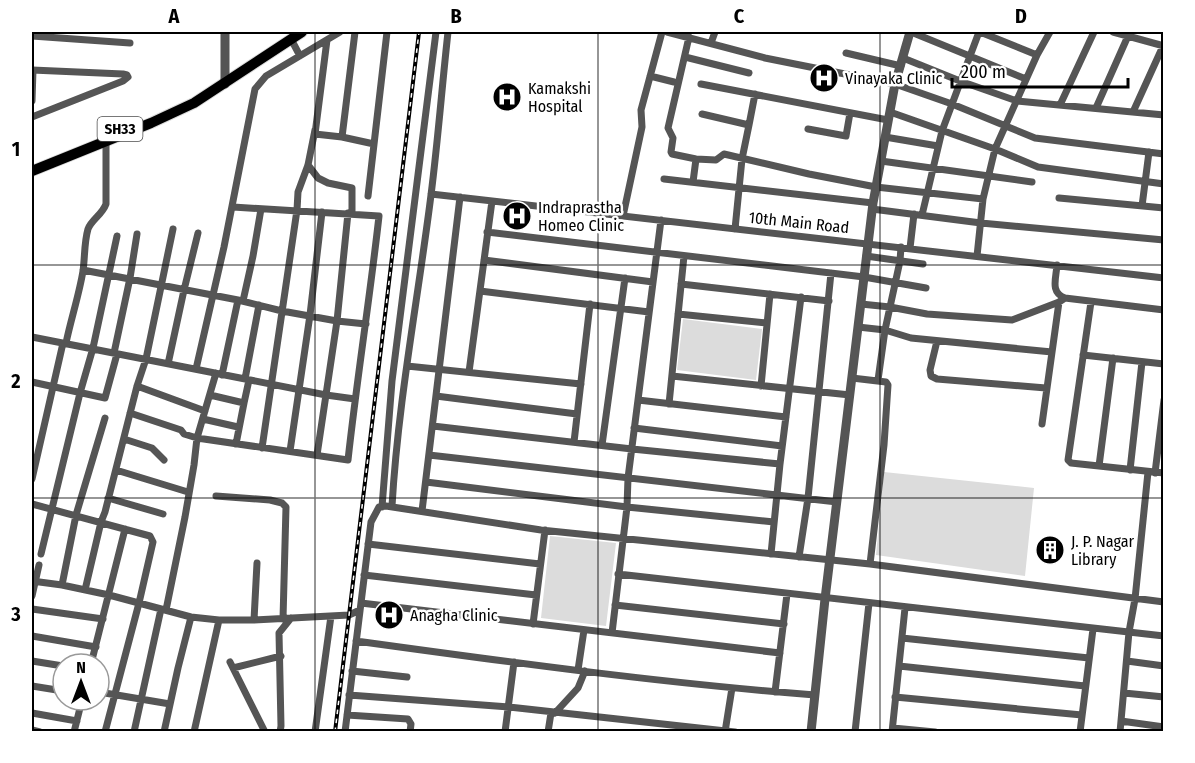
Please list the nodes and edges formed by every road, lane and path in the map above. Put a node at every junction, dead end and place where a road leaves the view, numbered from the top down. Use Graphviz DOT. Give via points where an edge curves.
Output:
graph roads {
  1 [pos="225,32"];
  2 [pos="302,32"];
  3 [pos="340,32"];
  4 [pos="355,32"];
  5 [pos="387,32"];
  6 [pos="436,32"];
  7 [pos="448,32"];
  8 [pos="662,32"];
  9 [pos="667,32"];
  10 [pos="715,32"];
  11 [pos="910,32"];
  12 [pos="979,32"];
  13 [pos="1050,32"];
  14 [pos="1094,32"];
  15 [pos="1113,32"];
  16 [pos="32,34"];
  17 [pos="65,35"];
  18 [pos="1128,36"];
  19 [pos="689,37"];
  20 [pos="291,39"];
  21 [pos="327,40"];
  22 [pos="130,43"];
  23 [pos="711,43"];
  24 [pos="1163,46"];
  25 [pos="846,53"];
  26 [pos="1037,55"];
  27 [pos="300,56"];
  28 [pos="970,56"];
  29 [pos="685,57"];
  30 [pos="902,62"];
  31 [pos="32,70"];
  32 [pos="749,74"];
  33 [pos="650,76"];
  34 [pos="1026,79"];
  35 [pos="674,81"];
  36 [pos="960,81"];
  37 [pos="225,84"];
  38 [pos="701,84"];
  39 [pos="896,84"];
  40 [pos="209,93"];
  41 [pos="754,94"];
  42 [pos="32,101"];
  43 [pos="1017,101"];
  44 [pos="952,104"];
  45 [pos="1060,105"];
  46 [pos="1096,108"];
  47 [pos="1133,112"];
  48 [pos="850,113"];
  49 [pos="702,114"];
  50 [pos="1164,115"];
  51 [pos="889,116"];
  52 [pos="32,117"];
  53 [pos="749,125"];
  54 [pos="1005,126"];
  55 [pos="808,129"];
  56 [pos="315,130"];
  57 [pos="942,131"];
  58 [pos="885,136"];
  59 [pos="342,137"];
  60 [pos="106,141"];
  61 [pos="374,144"];
  62 [pos="938,146"];
  63 [pos="995,149"];
  64 [pos="1149,152"];
  65 [pos="1164,154"];
  66 [pos="696,159"];
  67 [pos="742,159"];
  68 [pos="881,161"];
  69 [pos="32,164"];
  70 [pos="308,165"];
  71 [pos="933,168"];
  72 [pos="32,171"];
  73 [pos="988,177"];
  74 [pos="664,178"];
  75 [pos="693,182"];
  76 [pos="1032,182"];
  77 [pos="1146,182"];
  78 [pos="1164,184"];
  79 [pos="876,187"];
  80 [pos="738,188"];
  81 [pos="926,193"];
  82 [pos="431,194"];
  83 [pos="368,196"];
  84 [pos="460,197"];
  85 [pos="1059,198"];
  86 [pos="983,199"];
  87 [pos="492,201"];
  88 [pos="873,206"];
  89 [pos="1142,206"];
  90 [pos="233,207"];
  91 [pos="1164,208"];
  92 [pos="261,209"];
  93 [pos="297,210"];
  94 [pos="322,212"];
  95 [pos="350,213"];
  96 [pos="918,215"];
  97 [pos="623,216"];
  98 [pos="661,220"];
  99 [pos="981,223"];
  100 [pos="735,229"];
  101 [pos="173,230"];
  102 [pos="487,232"];
  103 [pos="198,233"];
  104 [pos="137,234"];
  105 [pos="117,236"];
  106 [pos="1164,240"];
  107 [pos="868,244"];
  108 [pos="901,247"];
  109 [pos="910,248"];
  110 [pos="657,253"];
  111 [pos="684,256"];
  112 [pos="867,256"];
  113 [pos="977,256"];
  114 [pos="484,260"];
  115 [pos="900,261"];
  116 [pos="923,264"];
  117 [pos="1057,265"];
  118 [pos="83,270"];
  119 [pos="831,273"];
  120 [pos="110,275"];
  121 [pos="130,278"];
  122 [pos="625,278"];
  123 [pos="864,278"];
  124 [pos="1164,278"];
  125 [pos="653,282"];
  126 [pos="681,284"];
  127 [pos="895,284"];
  128 [pos="162,285"];
  129 [pos="926,288"];
  130 [pos="184,290"];
  131 [pos="480,291"];
  132 [pos="770,294"];
  133 [pos="213,296"];
  134 [pos="801,297"];
  135 [pos="240,300"];
  136 [pos="1062,300"];
  137 [pos="829,301"];
  138 [pos="1091,302"];
  139 [pos="590,304"];
  140 [pos="861,304"];
  141 [pos="259,305"];
  142 [pos="890,307"];
  143 [pos="621,308"];
  144 [pos="1164,310"];
  145 [pos="282,311"];
  146 [pos="649,312"];
  147 [pos="678,314"];
  148 [pos="310,315"];
  149 [pos="337,321"];
  150 [pos="767,323"];
  151 [pos="366,324"];
  152 [pos="858,327"];
  153 [pos="885,330"];
  154 [pos="32,337"];
  155 [pos="937,341"];
  156 [pos="64,343"];
  157 [pos="93,348"];
  158 [pos="1052,352"];
  159 [pos="116,353"];
  160 [pos="1083,355"];
  161 [pos="1113,358"];
  162 [pos="146,359"];
  163 [pos="1142,362"];
  164 [pos="168,364"];
  165 [pos="1164,364"];
  166 [pos="407,366"];
  167 [pos="196,369"];
  168 [pos="439,370"];
  169 [pos="469,372"];
  170 [pos="219,374"];
  171 [pos="672,376"];
  172 [pos="852,378"];
  173 [pos="247,379"];
  174 [pos="878,380"];
  175 [pos="32,382"];
  176 [pos="271,384"];
  177 [pos="581,384"];
  178 [pos="137,386"];
  179 [pos="760,386"];
  180 [pos="53,387"];
  181 [pos="1047,388"];
  182 [pos="790,389"];
  183 [pos="299,390"];
  184 [pos="819,392"];
  185 [pos="80,393"];
  186 [pos="210,395"];
  187 [pos="326,395"];
  188 [pos="850,395"];
  189 [pos="436,396"];
  190 [pos="355,399"];
  191 [pos="638,400"];
  192 [pos="1164,400"];
  193 [pos="244,403"];
  194 [pos="669,404"];
  195 [pos="205,411"];
  196 [pos="130,413"];
  197 [pos="577,414"];
  198 [pos="786,417"];
  199 [pos="105,418"];
  200 [pos="203,419"];
  201 [pos="1042,424"];
  202 [pos="433,426"];
  203 [pos="238,427"];
  204 [pos="634,428"];
  205 [pos="197,438"];
  206 [pos="124,439"];
  207 [pos="574,442"];
  208 [pos="236,444"];
  209 [pos="602,446"];
  210 [pos="782,446"];
  211 [pos="262,448"];
  212 [pos="632,449"];
  213 [pos="290,452"];
  214 [pos="318,455"];
  215 [pos="429,455"];
  216 [pos="164,460"];
  217 [pos="780,464"];
  218 [pos="1100,466"];
  219 [pos="116,470"];
  220 [pos="1130,470"];
  221 [pos="1156,473"];
  222 [pos="628,478"];
  223 [pos="32,479"];
  224 [pos="426,482"];
  225 [pos="188,492"];
  226 [pos="777,494"];
  227 [pos="216,496"];
  228 [pos="108,498"];
  229 [pos="808,498"];
  230 [pos="837,502"];
  231 [pos="32,504"];
  232 [pos="392,506"];
  233 [pos="382,507"];
  234 [pos="627,507"];
  235 [pos="52,509"];
  236 [pos="422,512"];
  237 [pos="163,514"];
  238 [pos="76,515"];
  239 [pos="101,522"];
  240 [pos="774,522"];
  241 [pos="125,529"];
  242 [pos="545,530"];
  243 [pos="623,539"];
  244 [pos="368,544"];
  245 [pos="41,554"];
  246 [pos="771,554"];
  247 [pos="799,557"];
  248 [pos="831,560"];
  249 [pos="256,563"];
  250 [pos="540,564"];
  251 [pos="870,564"];
  252 [pos="39,565"];
  253 [pos="618,574"];
  254 [pos="364,575"];
  255 [pos="33,581"];
  256 [pos="62,585"];
  257 [pos="85,590"];
  258 [pos="787,594"];
  259 [pos="109,595"];
  260 [pos="536,595"];
  261 [pos="32,596"];
  262 [pos="825,598"];
  263 [pos="1135,599"];
  264 [pos="1164,602"];
  265 [pos="139,603"];
  266 [pos="869,603"];
  267 [pos="615,605"];
  268 [pos="361,607"];
  269 [pos="905,608"];
  270 [pos="32,609"];
  271 [pos="163,609"];
  272 [pos="331,616"];
  273 [pos="191,617"];
  274 [pos="287,618"];
  275 [pos="103,619"];
  276 [pos="219,620"];
  277 [pos="254,620"];
  278 [pos="533,624"];
  279 [pos="784,624"];
  280 [pos="1093,629"];
  281 [pos="584,630"];
  282 [pos="1129,632"];
  283 [pos="612,633"];
  284 [pos="32,636"];
  285 [pos="1164,636"];
  286 [pos="902,638"];
  287 [pos="356,642"];
  288 [pos="96,647"];
  289 [pos="95,652"];
  290 [pos="780,653"];
  291 [pos="280,657"];
  292 [pos="1089,658"];
  293 [pos="32,661"];
  294 [pos="514,662"];
  295 [pos="1127,662"];
  296 [pos="51,664"];
  297 [pos="899,666"];
  298 [pos="1164,666"];
  299 [pos="581,670"];
  300 [pos="352,671"];
  301 [pos="407,677"];
  302 [pos="32,686"];
  303 [pos="1085,686"];
  304 [pos="732,688"];
  305 [pos="51,689"];
  306 [pos="775,692"];
  307 [pos="1124,693"];
  308 [pos="111,694"];
  309 [pos="114,694"];
  310 [pos="349,695"];
  311 [pos="815,695"];
  312 [pos="895,697"];
  313 [pos="1164,698"];
  314 [pos="142,699"];
  315 [pos="170,704"];
  316 [pos="509,707"];
  317 [pos="79,712"];
  318 [pos="32,713"];
  319 [pos="553,713"];
  320 [pos="347,715"];
  321 [pos="1082,715"];
  322 [pos="77,721"];
  323 [pos="1121,721"];
  324 [pos="1164,727"];
  325 [pos="32,730"];
  326 [pos="893,730"];
  327 [pos="725,731"];
  328 [pos="40,732"];
  329 [pos="74,732"];
  330 [pos="105,732"];
  331 [pos="134,732"];
  332 [pos="165,732"];
  333 [pos="194,732"];
  334 [pos="265,732"];
  335 [pos="280,732"];
  336 [pos="315,732"];
  337 [pos="345,732"];
  338 [pos="410,732"];
  339 [pos="505,732"];
  340 [pos="548,732"];
  341 [pos="735,732"];
  342 [pos="811,732"];
  343 [pos="855,732"];
  344 [pos="934,732"];
  345 [pos="1080,732"];
  346 [pos="1120,732"];
  1 -- 37 [label="street"];
  2 -- 20 [label="main road, SH33"];
  3 -- 21 [label="street"];
  4 -- 59 [label="street"];
  5 -- 61 [label="street"];
  6 -- 233 [label="street" via="393,381"];
  7 -- 82 [label="street"];
  8 -- 33 [label="street"];
  9 -- 19 [label="street"];
  10 -- 23 [label="street"];
  11 -- 28 [label="street"];
  11 -- 30 [label="street"];
  12 -- 26 [label="street"];
  12 -- 28 [label="street"];
  13 -- 26 [label="street"];
  14 -- 45 [label="street"];
  15 -- 18 [label="street"];
  16 -- 17 [label="street"];
  17 -- 22 [label="street"];
  18 -- 24 [label="street"];
  18 -- 46 [label="street"];
  19 -- 23 [label="street"];
  19 -- 29 [label="street"];
  20 -- 27 [label="street"];
  20 -- 37 [label="main road, SH33"];
  21 -- 27 [label="street"];
  21 -- 56 [label="street"];
  23 -- 39 [label="street"];
  24 -- 47 [label="street"];
  25 -- 30 [label="street"];
  26 -- 34 [label="street"];
  27 -- 90 [label="street" via="266,76 255,89"];
  28 -- 34 [label="street"];
  28 -- 36 [label="street"];
  29 -- 32 [label="street"];
  29 -- 66 [label="street" via="668,128 673,138 671,153"];
  30 -- 36 [label="street"];
  30 -- 39 [label="street"];
  31 -- 42 [label="street"];
  31 -- 52 [label="street" via="128,77"];
  33 -- 35 [label="street"];
  33 -- 97 [label="street"];
  34 -- 43 [label="street"];
  36 -- 43 [label="street"];
  36 -- 44 [label="street"];
  37 -- 40 [label="main road, SH33"];
  38 -- 41 [label="street"];
  39 -- 44 [label="street"];
  39 -- 51 [label="street"];
  40 -- 60 [label="main road"];
  40 -- 69 [label="main road, SH33"];
  41 -- 48 [label="street"];
  41 -- 53 [label="street"];
  43 -- 45 [label="street"];
  43 -- 54 [label="street"];
  44 -- 54 [label="street"];
  44 -- 57 [label="street"];
  45 -- 46 [label="street"];
  46 -- 47 [label="street"];
  47 -- 50 [label="street"];
  48 -- 51 [label="street"];
  48 -- 55 [label="street" via="846,136"];
  49 -- 53 [label="street"];
  51 -- 57 [label="street"];
  51 -- 58 [label="street"];
  53 -- 67 [label="street"];
  54 -- 63 [label="street"];
  54 -- 64 [label="street" via="1035,138"];
  56 -- 59 [label="street" via="315,134"];
  56 -- 70 [label="street"];
  57 -- 62 [label="street"];
  57 -- 63 [label="street"];
  58 -- 62 [label="street"];
  58 -- 68 [label="street"];
  59 -- 61 [label="street"];
  60 -- 72 [label="main road"];
  60 -- 118 [label="street" via="106,204 87,232"];
  61 -- 83 [label="street"];
  62 -- 71 [label="street"];
  63 -- 73 [label="street"];
  63 -- 77 [label="street" via="1038,167"];
  64 -- 65 [label="street"];
  64 -- 77 [label="street"];
  66 -- 67 [label="street" via="716,160 722,154"];
  66 -- 75 [label="street"];
  67 -- 79 [label="street"];
  67 -- 80 [label="street"];
  68 -- 71 [label="street"];
  68 -- 79 [label="street"];
  70 -- 93 [label="street" via="298,192"];
  70 -- 95 [label="street" via="318,178 352,188"];
  71 -- 73 [label="street"];
  71 -- 81 [label="street"];
  73 -- 76 [label="street"];
  73 -- 86 [label="street"];
  74 -- 75 [label="street"];
  75 -- 80 [label="street"];
  77 -- 78 [label="street"];
  77 -- 89 [label="street"];
  79 -- 81 [label="street"];
  79 -- 88 [label="street"];
  80 -- 88 [label="street"];
  80 -- 100 [label="street"];
  81 -- 86 [label="street"];
  81 -- 96 [label="street"];
  82 -- 84 [label="street, 10th Main Road"];
  82 -- 166 [label="street"];
  84 -- 87 [label="street, 10th Main Road"];
  84 -- 168 [label="street"];
  85 -- 89 [label="street"];
  86 -- 99 [label="street"];
  87 -- 97 [label="street, 10th Main Road"];
  87 -- 102 [label="street"];
  88 -- 96 [label="street"];
  88 -- 107 [label="street"];
  89 -- 91 [label="street"];
  90 -- 92 [label="street"];
  90 -- 133 [label="street"];
  92 -- 93 [label="street"];
  92 -- 135 [label="street"];
  93 -- 94 [label="street"];
  93 -- 145 [label="street"];
  94 -- 95 [label="street"];
  94 -- 148 [label="street"];
  95 -- 149 [label="street"];
  95 -- 151 [label="street" via="380,216"];
  96 -- 99 [label="street"];
  96 -- 109 [label="street"];
  97 -- 98 [label="street, 10th Main Road"];
  98 -- 100 [label="street, 10th Main Road"];
  98 -- 110 [label="street"];
  99 -- 106 [label="street"];
  99 -- 113 [label="street"];
  100 -- 107 [label="street, 10th Main Road"];
  101 -- 128 [label="street"];
  102 -- 110 [label="street"];
  102 -- 114 [label="street"];
  103 -- 130 [label="street"];
  104 -- 121 [label="street"];
  105 -- 120 [label="street"];
  107 -- 108 [label="street, 10th Main Road"];
  107 -- 112 [label="street"];
  108 -- 109 [label="street, 10th Main Road"];
  108 -- 115 [label="street"];
  109 -- 113 [label="street, 10th Main Road"];
  110 -- 111 [label="street"];
  110 -- 125 [label="street"];
  111 -- 119 [label="street"];
  111 -- 126 [label="street"];
  112 -- 115 [label="street"];
  112 -- 123 [label="street"];
  113 -- 117 [label="street, 10th Main Road"];
  114 -- 122 [label="street"];
  114 -- 131 [label="street"];
  115 -- 116 [label="street"];
  115 -- 127 [label="street"];
  117 -- 124 [label="street, 10th Main Road"];
  117 -- 136 [label="street" via="1054,289"];
  118 -- 120 [label="street"];
  118 -- 156 [label="street"];
  119 -- 123 [label="street"];
  119 -- 137 [label="street"];
  120 -- 121 [label="street"];
  120 -- 157 [label="street"];
  121 -- 128 [label="street"];
  121 -- 159 [label="street"];
  122 -- 125 [label="street"];
  122 -- 143 [label="street"];
  123 -- 127 [label="street"];
  123 -- 140 [label="street"];
  125 -- 146 [label="street"];
  126 -- 132 [label="street"];
  126 -- 147 [label="street"];
  127 -- 129 [label="street"];
  127 -- 142 [label="street"];
  128 -- 130 [label="street"];
  128 -- 162 [label="street"];
  130 -- 133 [label="street"];
  130 -- 164 [label="street"];
  131 -- 139 [label="street"];
  131 -- 169 [label="street"];
  132 -- 134 [label="street"];
  132 -- 150 [label="street"];
  133 -- 135 [label="street"];
  133 -- 167 [label="street"];
  134 -- 137 [label="street"];
  134 -- 182 [label="street"];
  135 -- 141 [label="street"];
  135 -- 170 [label="street"];
  136 -- 138 [label="street"];
  136 -- 142 [label="street" via="1012,320 927,314"];
  136 -- 158 [label="street"];
  137 -- 184 [label="street"];
  138 -- 144 [label="street"];
  138 -- 160 [label="street"];
  139 -- 143 [label="street"];
  139 -- 177 [label="street"];
  140 -- 142 [label="street"];
  140 -- 152 [label="street"];
  141 -- 145 [label="street"];
  141 -- 173 [label="street"];
  142 -- 153 [label="street"];
  143 -- 146 [label="street"];
  143 -- 209 [label="street"];
  145 -- 148 [label="street"];
  145 -- 176 [label="street"];
  146 -- 191 [label="street"];
  147 -- 150 [label="street"];
  147 -- 171 [label="street"];
  148 -- 149 [label="street"];
  148 -- 183 [label="street"];
  149 -- 151 [label="street"];
  149 -- 187 [label="street"];
  150 -- 179 [label="street"];
  151 -- 190 [label="street"];
  152 -- 153 [label="street"];
  152 -- 172 [label="street"];
  153 -- 155 [label="street"];
  153 -- 174 [label="street"];
  154 -- 156 [label="street"];
  155 -- 158 [label="street"];
  155 -- 181 [label="street" via="930,370 937,379"];
  156 -- 157 [label="street"];
  156 -- 180 [label="street"];
  157 -- 159 [label="street"];
  157 -- 185 [label="street"];
  158 -- 181 [label="street"];
  159 -- 162 [label="street"];
  159 -- 185 [label="street" via="105,398"];
  160 -- 161 [label="street"];
  160 -- 218 [label="street" via="1068,460"];
  161 -- 163 [label="street"];
  161 -- 218 [label="street"];
  162 -- 164 [label="street"];
  162 -- 178 [label="street"];
  163 -- 165 [label="street"];
  163 -- 220 [label="street"];
  164 -- 167 [label="street"];
  166 -- 168 [label="street"];
  166 -- 232 [label="street"];
  167 -- 170 [label="street"];
  168 -- 169 [label="street"];
  168 -- 189 [label="street"];
  169 -- 177 [label="street"];
  170 -- 173 [label="street"];
  170 -- 186 [label="street"];
  171 -- 179 [label="street"];
  171 -- 194 [label="street"];
  172 -- 174 [label="street"];
  172 -- 188 [label="street"];
  173 -- 176 [label="street"];
  173 -- 193 [label="street"];
  174 -- 251 [label="street" via="888,385"];
  175 -- 180 [label="street"];
  176 -- 183 [label="street"];
  176 -- 211 [label="street"];
  177 -- 197 [label="street"];
  178 -- 195 [label="street"];
  178 -- 196 [label="street"];
  179 -- 182 [label="street"];
  180 -- 185 [label="street"];
  180 -- 223 [label="street"];
  181 -- 201 [label="street"];
  182 -- 184 [label="street"];
  182 -- 198 [label="street"];
  183 -- 187 [label="street"];
  183 -- 213 [label="street"];
  184 -- 188 [label="street"];
  184 -- 229 [label="street"];
  185 -- 235 [label="street"];
  186 -- 193 [label="street"];
  186 -- 195 [label="street"];
  187 -- 190 [label="street"];
  187 -- 214 [label="street"];
  188 -- 230 [label="street"];
  189 -- 197 [label="street"];
  189 -- 202 [label="street"];
  190 -- 214 [label="street" via="348,459"];
  191 -- 194 [label="street"];
  191 -- 204 [label="street"];
  192 -- 221 [label="street"];
  193 -- 203 [label="street"];
  194 -- 198 [label="street"];
  195 -- 200 [label="street"];
  196 -- 205 [label="street"];
  196 -- 206 [label="street"];
  197 -- 207 [label="street"];
  198 -- 210 [label="street"];
  199 -- 238 [label="street"];
  200 -- 203 [label="street"];
  200 -- 205 [label="street"];
  202 -- 207 [label="street"];
  202 -- 215 [label="street"];
  203 -- 208 [label="street"];
  204 -- 210 [label="street"];
  204 -- 212 [label="street"];
  205 -- 208 [label="street"];
  205 -- 225 [label="street"];
  206 -- 216 [label="street" via="152,448"];
  206 -- 219 [label="street"];
  207 -- 209 [label="street"];
  208 -- 211 [label="street"];
  209 -- 212 [label="street"];
  210 -- 217 [label="street"];
  211 -- 213 [label="street"];
  212 -- 217 [label="street"];
  212 -- 222 [label="street"];
  213 -- 214 [label="street"];
  215 -- 222 [label="street"];
  215 -- 224 [label="street"];
  217 -- 226 [label="street"];
  218 -- 220 [label="street"];
  219 -- 225 [label="street"];
  219 -- 228 [label="street"];
  220 -- 221 [label="street"];
  221 -- 263 [label="street"];
  222 -- 226 [label="street"];
  222 -- 234 [label="street"];
  224 -- 234 [label="street"];
  224 -- 236 [label="street"];
  225 -- 271 [label="street"];
  226 -- 229 [label="street"];
  226 -- 240 [label="street"];
  227 -- 274 [label="street" via="270,500 286,507"];
  228 -- 237 [label="street"];
  228 -- 239 [label="street"];
  229 -- 230 [label="street"];
  229 -- 247 [label="street"];
  230 -- 248 [label="street"];
  231 -- 235 [label="street"];
  232 -- 233 [label="street"];
  232 -- 236 [label="street"];
  233 -- 244 [label="street" via="370,522"];
  234 -- 240 [label="street"];
  234 -- 243 [label="street"];
  235 -- 238 [label="street"];
  235 -- 245 [label="street"];
  236 -- 242 [label="street"];
  238 -- 239 [label="street"];
  238 -- 256 [label="street"];
  239 -- 241 [label="street"];
  239 -- 257 [label="street"];
  240 -- 246 [label="street"];
  241 -- 259 [label="street"];
  241 -- 265 [label="street" via="153,538"];
  242 -- 243 [label="street"];
  242 -- 250 [label="street"];
  243 -- 246 [label="street"];
  243 -- 253 [label="street"];
  244 -- 250 [label="street"];
  244 -- 254 [label="street"];
  246 -- 247 [label="street"];
  247 -- 248 [label="street"];
  248 -- 251 [label="street"];
  248 -- 262 [label="street"];
  249 -- 277 [label="street"];
  250 -- 260 [label="street"];
  251 -- 263 [label="street"];
  252 -- 255 [label="street"];
  253 -- 258 [label="street"];
  253 -- 267 [label="street"];
  254 -- 260 [label="street"];
  254 -- 268 [label="street"];
  255 -- 256 [label="street"];
  255 -- 261 [label="street"];
  256 -- 257 [label="street"];
  257 -- 259 [label="street"];
  258 -- 262 [label="street"];
  258 -- 279 [label="street"];
  259 -- 265 [label="street"];
  259 -- 275 [label="street"];
  260 -- 278 [label="street"];
  262 -- 266 [label="street"];
  262 -- 311 [label="street"];
  263 -- 264 [label="street"];
  263 -- 282 [label="street"];
  265 -- 271 [label="street"];
  265 -- 309 [label="street"];
  266 -- 269 [label="street"];
  266 -- 343 [label="street"];
  267 -- 279 [label="street"];
  267 -- 283 [label="street"];
  268 -- 272 [label="street" via="349,615"];
  268 -- 278 [label="street"];
  268 -- 287 [label="street"];
  269 -- 280 [label="street"];
  269 -- 286 [label="street"];
  270 -- 275 [label="street"];
  271 -- 273 [label="street"];
  271 -- 314 [label="street"];
  272 -- 274 [label="street"];
  272 -- 336 [label="street"];
  273 -- 276 [label="street"];
  273 -- 315 [label="street"];
  274 -- 277 [label="street"];
  274 -- 291 [label="street" via="279,633"];
  275 -- 288 [label="street"];
  276 -- 277 [label="street"];
  276 -- 333 [label="street"];
  278 -- 281 [label="street"];
  279 -- 290 [label="street"];
  280 -- 282 [label="street"];
  280 -- 292 [label="street"];
  281 -- 283 [label="street"];
  281 -- 299 [label="street"];
  282 -- 285 [label="street"];
  282 -- 295 [label="street"];
  283 -- 290 [label="street"];
  284 -- 288 [label="street"];
  286 -- 292 [label="street"];
  286 -- 297 [label="street"];
  287 -- 294 [label="street"];
  287 -- 300 [label="street"];
  288 -- 289 [label="street"];
  290 -- 306 [label="street"];
  291 -- 334 [label="street" via="231,665"];
  291 -- 335 [label="street"];
  292 -- 303 [label="street"];
  293 -- 296 [label="street"];
  294 -- 299 [label="street"];
  294 -- 316 [label="street"];
  295 -- 298 [label="street"];
  295 -- 307 [label="street"];
  297 -- 303 [label="street"];
  297 -- 312 [label="street"];
  299 -- 304 [label="street"];
  299 -- 319 [label="street" via="578,688"];
  300 -- 301 [label="street"];
  300 -- 310 [label="street"];
  302 -- 305 [label="street"];
  303 -- 321 [label="street"];
  304 -- 306 [label="street"];
  304 -- 327 [label="street"];
  306 -- 311 [label="street"];
  307 -- 313 [label="street"];
  307 -- 323 [label="street"];
  308 -- 309 [label="street"];
  309 -- 314 [label="street"];
  309 -- 330 [label="street"];
  310 -- 316 [label="street"];
  310 -- 320 [label="street"];
  311 -- 342 [label="street"];
  312 -- 321 [label="street"];
  312 -- 326 [label="street"];
  314 -- 315 [label="street"];
  314 -- 331 [label="street"];
  315 -- 332 [label="street"];
  316 -- 319 [label="street"];
  316 -- 339 [label="street"];
  317 -- 322 [label="street"];
  318 -- 322 [label="street"];
  319 -- 327 [label="street"];
  319 -- 340 [label="street"];
  320 -- 337 [label="street"];
  320 -- 338 [label="street" via="408,719"];
  321 -- 345 [label="street"];
  322 -- 329 [label="street"];
  323 -- 324 [label="street"];
  323 -- 346 [label="street"];
  325 -- 328 [label="street"];
  326 -- 344 [label="street"];
  327 -- 341 [label="street"];
}
